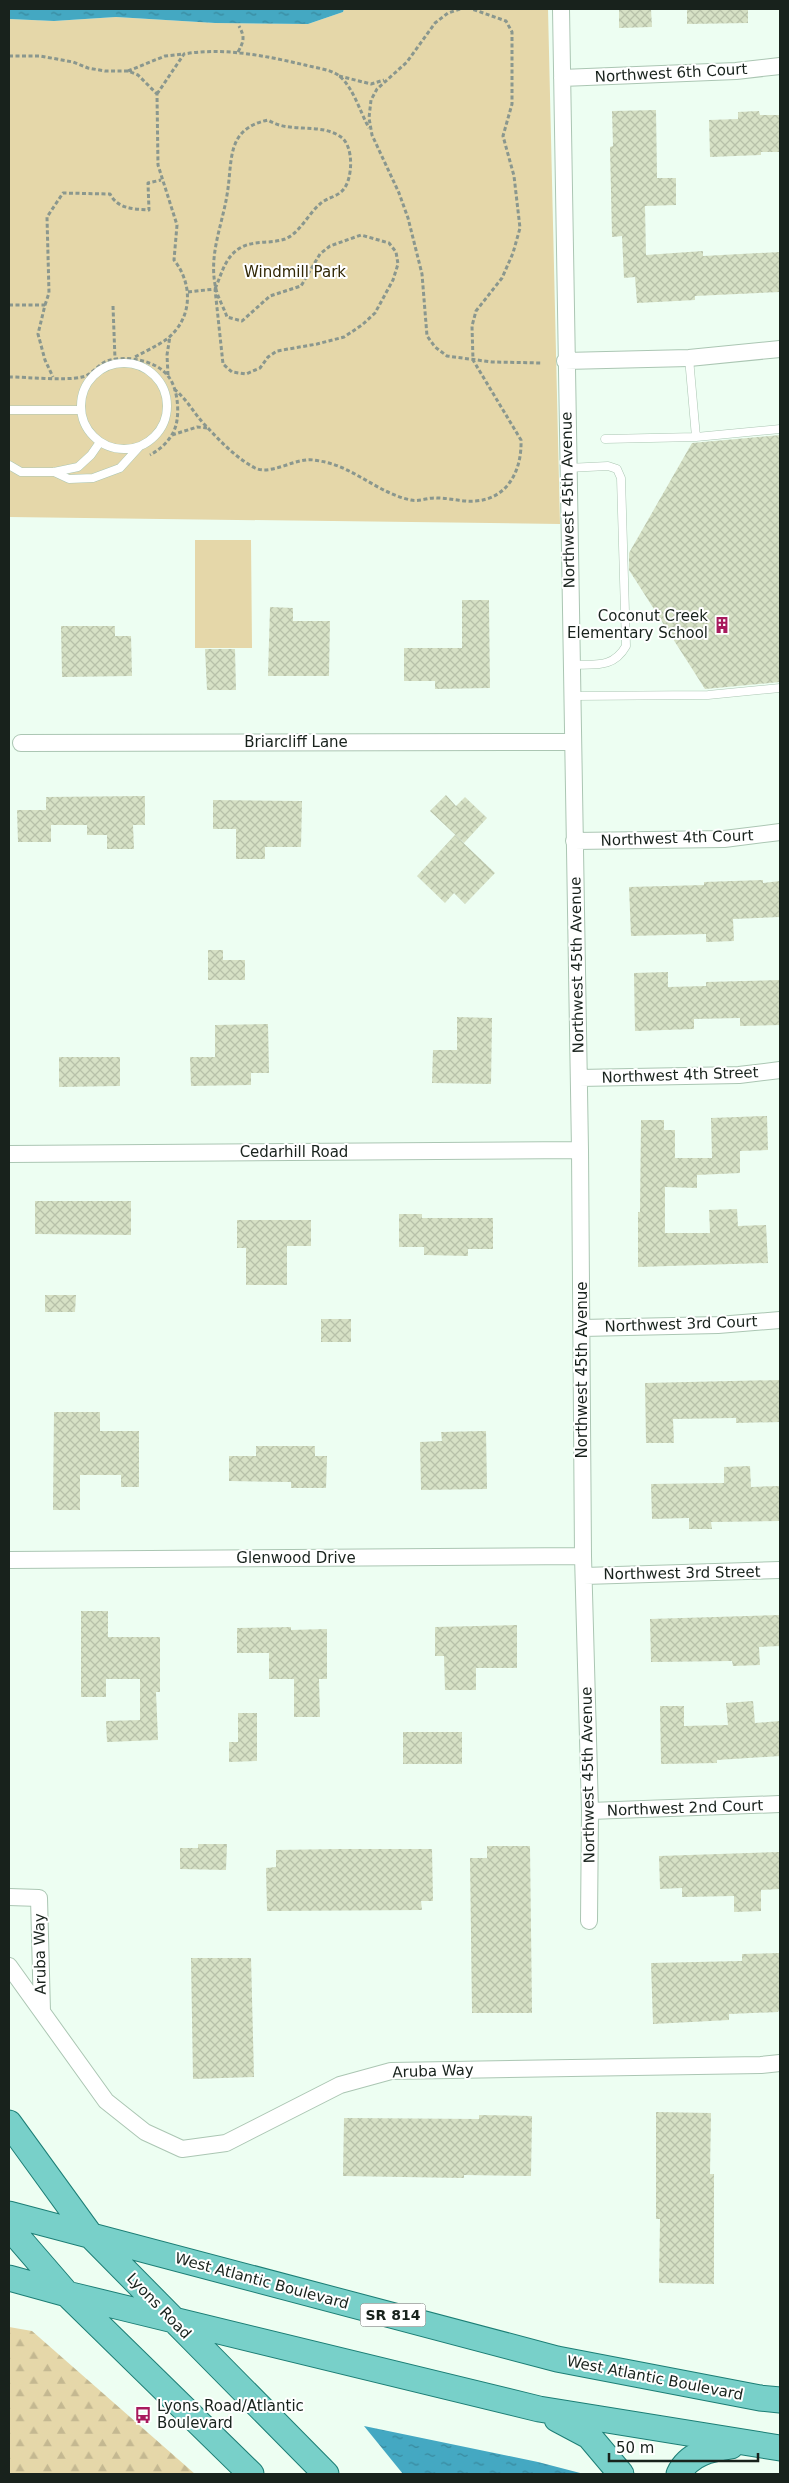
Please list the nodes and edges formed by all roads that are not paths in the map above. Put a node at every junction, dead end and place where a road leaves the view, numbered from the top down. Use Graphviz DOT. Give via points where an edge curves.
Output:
graph roads {
  1 [pos="561,9"];
  2 [pos="780,66"];
  3 [pos="562,78"];
  4 [pos="780,349"];
  5 [pos="689,358"];
  6 [pos="565,361"];
  7 [pos="9,410"];
  8 [pos="81,410"];
  9 [pos="780,430"];
  10 [pos="696,437"];
  11 [pos="605,439"];
  12 [pos="100,442"];
  13 [pos="138,447"];
  14 [pos="9,465"];
  15 [pos="567,468"];
  16 [pos="54,472"];
  17 [pos="571,665"];
  18 [pos="780,688"];
  19 [pos="572,696"];
  20 [pos="572,742"];
  21 [pos="20,743"];
  22 [pos="780,832"];
  23 [pos="574,841"];
  24 [pos="780,1070"];
  25 [pos="579,1078"];
  26 [pos="580,1150"];
  27 [pos="9,1154"];
  28 [pos="780,1320"];
  29 [pos="582,1328"];
  30 [pos="583,1556"];
  31 [pos="9,1560"];
  32 [pos="780,1570"];
  33 [pos="584,1576"];
  34 [pos="780,1804"];
  35 [pos="590,1811"];
  36 [pos="9,1896"];
  37 [pos="589,1921"];
  38 [pos="9,1966"];
  39 [pos="42,2012"];
  40 [pos="780,2062"];
  41 [pos="9,2123"];
  42 [pos="9,2214"];
  43 [pos="9,2226"];
  44 [pos="91,2236"];
  45 [pos="9,2278"];
  46 [pos="67,2294"];
  47 [pos="172,2320"];
  48 [pos="780,2400"];
  49 [pos="539,2410"];
  50 [pos="745,2443"];
  51 [pos="780,2448"];
  52 [pos="251,2474"];
  53 [pos="326,2474"];
  54 [pos="621,2474"];
  55 [pos="679,2474"];
  1 -- 3 [label="street, Northwest 45th Avenue"];
  2 -- 3 [label="street, Northwest 6th Court" via="736,71"];
  3 -- 6 [label="street, Northwest 45th Avenue"];
  4 -- 5 [label="street"];
  5 -- 6 [label="street"];
  5 -- 10 [label="lane"];
  6 -- 15 [label="street, Northwest 45th Avenue"];
  7 -- 8 [label="lane"];
  8 -- 12 [label="lane" via="88,431"];
  8 -- 13 [label="lane" via="81,398 91,378 109,365 132,364 152,373 165,392 167,414 157,435"];
  9 -- 10 [label="lane"];
  10 -- 11 [label="lane"];
  12 -- 13 [label="lane" via="116,449"];
  12 -- 16 [label="lane" via="78,467"];
  13 -- 16 [label="lane" via="120,468 93,478 69,479"];
  14 -- 16 [label="lane" via="21,472"];
  15 -- 17 [label="street, Northwest 45th Avenue"];
  15 -- 17 [label="lane" via="608,466 617,469 622,478 626,646 620,657 611,663"];
  17 -- 19 [label="street, Northwest 45th Avenue"];
  18 -- 19 [label="lane" via="708,695"];
  19 -- 20 [label="street, Northwest 45th Avenue"];
  20 -- 21 [label="street, Briarcliff Lane"];
  20 -- 23 [label="street, Northwest 45th Avenue"];
  22 -- 23 [label="street, Northwest 4th Court" via="724,839"];
  23 -- 25 [label="street, Northwest 45th Avenue"];
  24 -- 25 [label="street, Northwest 4th Street" via="739,1075"];
  25 -- 26 [label="street, Northwest 45th Avenue"];
  26 -- 27 [label="street, Cedarhill Road"];
  26 -- 29 [label="street, Northwest 45th Avenue"];
  28 -- 29 [label="street, Northwest 3rd Court"];
  29 -- 30 [label="street, Northwest 45th Avenue"];
  30 -- 31 [label="street, Glenwood Drive"];
  30 -- 33 [label="street, Northwest 45th Avenue"];
  32 -- 33 [label="street, Northwest 3rd Street"];
  33 -- 35 [label="street, Northwest 45th Avenue"];
  34 -- 35 [label="street, Northwest 2nd Court"];
  35 -- 37 [label="street, Northwest 45th Avenue"];
  36 -- 39 [label="street, Aruba Way" via="39,1898"];
  38 -- 39 [label="street, Aruba Way"];
  39 -- 40 [label="street, Aruba Way" via="106,2101 145,2132 182,2149 226,2143 340,2084 390,2071 761,2065"];
  41 -- 44 [label="main road, Lyons Road"];
  42 -- 44 [label="main road, West Atlantic Boulevard / SR 814"];
  43 -- 46 [label="main road"];
  44 -- 47 [label="main road, Lyons Road"];
  44 -- 48 [label="main road, West Atlantic Boulevard / SR 814" via="557,2359"];
  45 -- 46 [label="main road"];
  46 -- 47 [label="main road"];
  46 -- 52 [label="main road"];
  47 -- 49 [label="main road"];
  47 -- 53 [label="main road, Lyons Road"];
  49 -- 50 [label="main road"];
  49 -- 54 [label="main road" via="589,2436"];
  50 -- 51 [label="main road"];
  50 -- 55 [label="main road" via="699,2454"];
}
